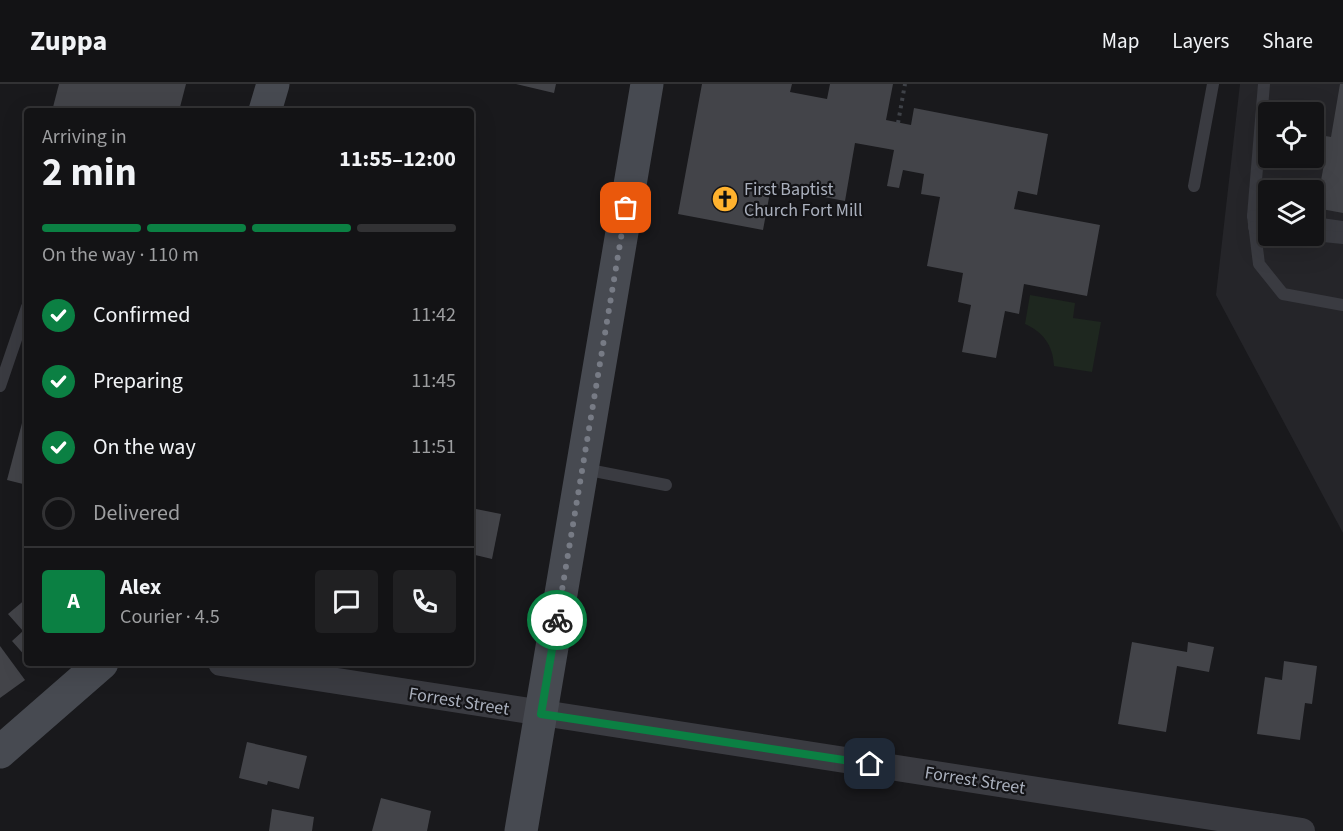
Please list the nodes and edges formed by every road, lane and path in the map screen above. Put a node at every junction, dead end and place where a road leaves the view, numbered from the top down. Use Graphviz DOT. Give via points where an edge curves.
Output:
graph roads {
  1 [pos="273,84"];
  2 [pos="647,84"];
  3 [pos="905,84"];
  4 [pos="1213,84"];
  5 [pos="1264,84"];
  6 [pos="267,108"];
  7 [pos="898,123"];
  8 [pos="1194,186"];
  9 [pos="1258,221"];
  10 [pos="1254,222"];
  11 [pos="1258,224"];
  12 [pos="1324,224"];
  13 [pos="1343,226"];
  14 [pos="1324,236"];
  15 [pos="1343,238"];
  16 [pos="1343,305"];
  17 [pos="24,317"];
  18 [pos="0,386"];
  19 [pos="582,469"];
  20 [pos="666,485"];
  21 [pos="99,666"];
  22 [pos="240,666"];
  23 [pos="541,714"];
  24 [pos="0,752"];
  25 [pos="1222,825"];
  26 [pos="521,831"];
  27 [pos="1302,831"];
  1 -- 6 [label="street"];
  2 -- 19 [label="street"];
  3 -- 7 [label="path"];
  4 -- 8 [label="lane"];
  5 -- 10 [label="lane"];
  9 -- 10 [label="lane"];
  10 -- 11 [label="lane"];
  10 -- 16 [label="lane" via="1259,264 1283,294"];
  12 -- 13 [label="lane"];
  14 -- 15 [label="lane"];
  17 -- 18 [label="lane"];
  19 -- 20 [label="lane"];
  19 -- 23 [label="street"];
  21 -- 24 [label="street"];
  22 -- 23 [label="street, Forrest Street"];
  23 -- 25 [label="street, Forrest Street"];
  23 -- 26 [label="street"];
  25 -- 27 [label="street, Forrest Street"];
}
